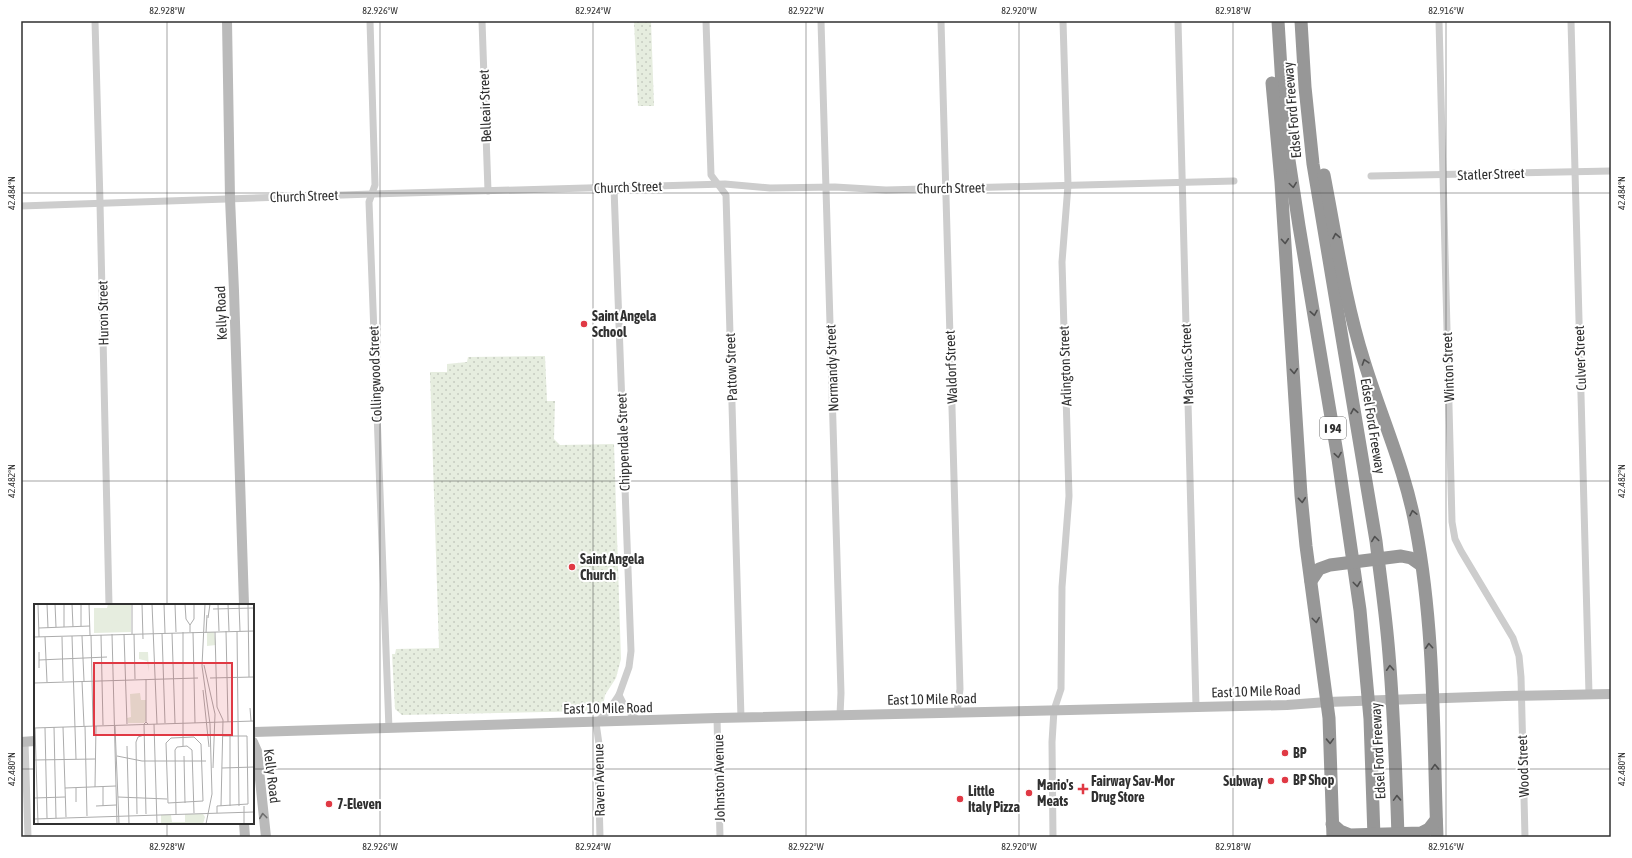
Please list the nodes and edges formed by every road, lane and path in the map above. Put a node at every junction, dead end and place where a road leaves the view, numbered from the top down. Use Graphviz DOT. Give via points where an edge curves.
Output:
graph roads {
  1 [pos="95,21"];
  2 [pos="227,21"];
  3 [pos="370,21"];
  4 [pos="482,21"];
  5 [pos="706,21"];
  6 [pos="821,21"];
  7 [pos="941,21"];
  8 [pos="1063,21"];
  9 [pos="1178,21"];
  10 [pos="1270,21"];
  11 [pos="1278,21"];
  12 [pos="1438,21"];
  13 [pos="1571,21"];
  14 [pos="1302,26"];
  15 [pos="1611,171"];
  16 [pos="1575,172"];
  17 [pos="1443,175"];
  18 [pos="1371,176"];
  19 [pos="1234,181"];
  20 [pos="1183,182"];
  21 [pos="718,184"];
  22 [pos="1068,185"];
  23 [pos="614,188"];
  24 [pos="826,188"];
  25 [pos="946,188"];
  26 [pos="488,191"];
  27 [pos="372,194"];
  28 [pos="230,198"];
  29 [pos="100,203"];
  30 [pos="21,206"];
  31 [pos="1422,565"];
  32 [pos="1311,581"];
  33 [pos="109,604"];
  34 [pos="244,604"];
  35 [pos="619,694"];
  36 [pos="1589,694"];
  37 [pos="1611,694"];
  38 [pos="1521,695"];
  39 [pos="1433,698"];
  40 [pos="1327,702"];
  41 [pos="1196,706"];
  42 [pos="1054,710"];
  43 [pos="957,713"];
  44 [pos="840,715"];
  45 [pos="717,718"];
  46 [pos="741,718"];
  47 [pos="638,722"];
  48 [pos="596,723"];
  49 [pos="389,728"];
  50 [pos="254,732"];
  51 [pos="27,741"];
  52 [pos="254,744"];
  53 [pos="1436,820"];
  54 [pos="244,824"];
  55 [pos="1333,831"];
  56 [pos="28,837"];
  57 [pos="245,837"];
  58 [pos="266,837"];
  59 [pos="600,837"];
  60 [pos="720,837"];
  61 [pos="1054,837"];
  62 [pos="1374,837"];
  63 [pos="1398,837"];
  64 [pos="1437,837"];
  65 [pos="1525,837"];
  1 -- 29 [label="street, Huron Street"];
  2 -- 28 [label="main road, Kelly Road"];
  3 -- 27 [label="street, Collingwood Street" via="375,185"];
  4 -- 26 [label="street, Belleair Street"];
  5 -- 21 [label="street, Pattow Street" via="711,175"];
  6 -- 24 [label="street, Normandy Street"];
  7 -- 25 [label="street, Waldorf Street"];
  8 -- 22 [label="street, Arlington Street"];
  9 -- 20 [label="street, Mackinac Street"];
  10 -- 32 [label="highway, one-way" via="1301,495"];
  11 -- 62 [label="highway, Edsel Ford Freeway / I 94, one-way" via="1285,134 1360,610 1370,719"];
  12 -- 17 [label="street, Winton Street"];
  13 -- 16 [label="street, Culver Street"];
  31 -- 14 [label="highway, one-way" via="1409,495 1364,361 1348,298 1324,175"];
  63 -- 14 [label="highway, Edsel Ford Freeway / I 94, one-way" via="1394,719 1383,600 1313,164"];
  15 -- 16 [label="street, Statler Street"];
  16 -- 17 [label="street, Statler Street"];
  16 -- 36 [label="street, Culver Street"];
  17 -- 18 [label="street, Statler Street"];
  17 -- 38 [label="street, Winton Street" via="1452,522 1455,539 1461,551 1513,638 1519,656"];
  19 -- 20 [label="street, Church Street"];
  20 -- 22 [label="street, Church Street"];
  20 -- 41 [label="street, Mackinac Street"];
  21 -- 23 [label="street, Church Street"];
  21 -- 24 [label="street, Church Street" via="770,188"];
  21 -- 46 [label="street, Pattow Street" via="726,195"];
  22 -- 25 [label="street, Church Street"];
  22 -- 42 [label="street, Arlington Street" via="1062,262 1068,496 1062,587 1061,689"];
  23 -- 26 [label="street, Church Street"];
  23 -- 35 [label="street, Chippendale Street" via="630,651 629,667"];
  24 -- 25 [label="street, Church Street"];
  24 -- 44 [label="street, Normandy Street"];
  25 -- 43 [label="street, Waldorf Street" via="960,690"];
  26 -- 27 [label="street, Church Street"];
  27 -- 28 [label="street, Church Street"];
  27 -- 49 [label="street, Collingwood Street" via="369,202"];
  28 -- 29 [label="street, Church Street"];
  28 -- 34 [label="main road, Kelly Road"];
  29 -- 30 [label="street, Church Street"];
  29 -- 33 [label="street, Huron Street"];
  31 -- 32 [label="highway" via="1412,558 1401,556 1330,565 1319,569"];
  39 -- 31 [label="highway, one-way"];
  32 -- 40 [label="highway, one-way"];
  35 -- 47 [label="street" via="625,707"];
  35 -- 48 [label="street, Chippendale Street" via="609,710"];
  36 -- 37 [label="main road, East 10 Mile Road"];
  36 -- 38 [label="main road, East 10 Mile Road"];
  38 -- 39 [label="main road, East 10 Mile Road"];
  38 -- 65 [label="street, Wood Street"];
  39 -- 40 [label="main road, East 10 Mile Road"];
  53 -- 39 [label="highway, one-way"];
  40 -- 41 [label="main road, East 10 Mile Road"];
  40 -- 55 [label="highway, one-way"];
  41 -- 42 [label="main road, East 10 Mile Road"];
  42 -- 43 [label="main road, East 10 Mile Road"];
  42 -- 61 [label="street, Arlington Street"];
  43 -- 44 [label="main road, East 10 Mile Road"];
  44 -- 46 [label="main road, East 10 Mile Road"];
  45 -- 46 [label="main road, East 10 Mile Road"];
  45 -- 47 [label="main road, East 10 Mile Road"];
  45 -- 60 [label="street, Johnston Avenue"];
  47 -- 48 [label="main road, East 10 Mile Road"];
  48 -- 49 [label="main road, East 10 Mile Road"];
  48 -- 59 [label="street, Raven Avenue" via="600,744"];
  49 -- 50 [label="main road, East 10 Mile Road"];
  51 -- 56 [label="street"];
  58 -- 52 [label="main road, Kelly Road, one-way" via="257,751"];
  53 -- 55 [label="highway" via="1430,829 1421,833 1350,834"];
  53 -- 64 [label="highway"];
  54 -- 57 [label="main road"];
}
